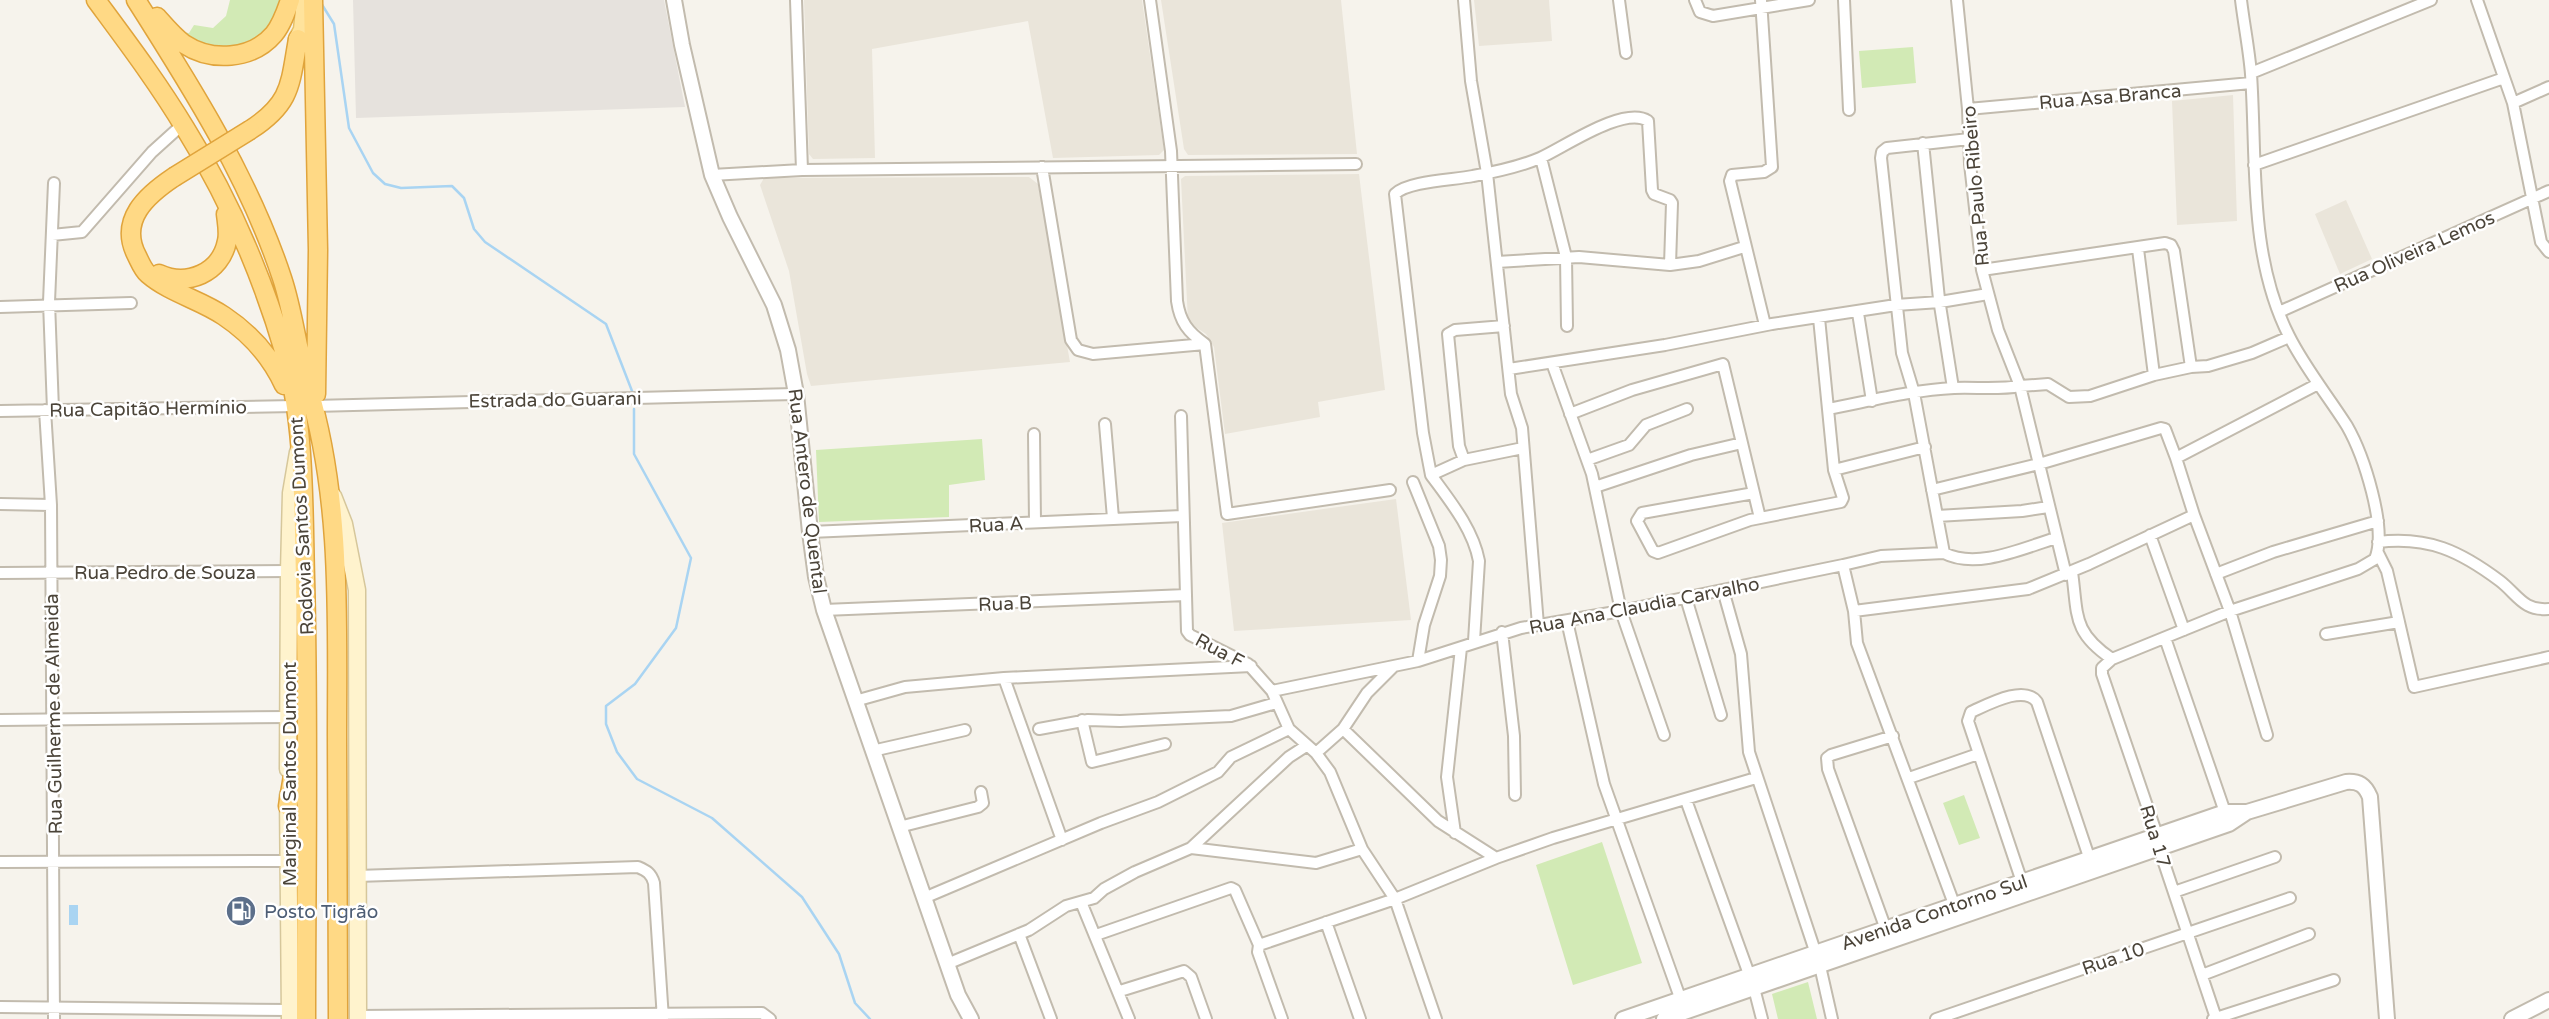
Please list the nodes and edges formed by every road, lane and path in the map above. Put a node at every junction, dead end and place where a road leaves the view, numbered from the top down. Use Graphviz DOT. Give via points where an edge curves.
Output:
graph roads {
  1 [pos="96,0"];
  2 [pos="137,0"];
  3 [pos="290,0"];
  4 [pos="300,0"];
  5 [pos="306,0"];
  6 [pos="313,0"];
  7 [pos="674,0"];
  8 [pos="796,0"];
  9 [pos="1150,0"];
  10 [pos="1464,0"];
  11 [pos="1619,0"];
  12 [pos="1809,0"];
  13 [pos="1844,0"];
  14 [pos="1958,0"];
  15 [pos="2241,0"];
  16 [pos="2431,0"];
  17 [pos="2477,0"];
  18 [pos="1696,2"];
  19 [pos="1761,3"];
  20 [pos="298,39"];
  21 [pos="1626,53"];
  22 [pos="2251,78"];
  23 [pos="2504,78"];
  24 [pos="2549,87"];
  25 [pos="2513,103"];
  26 [pos="1968,109"];
  27 [pos="1849,110"];
  28 [pos="183,124"];
  29 [pos="1969,139"];
  30 [pos="1923,142"];
  31 [pos="1541,158"];
  32 [pos="1356,164"];
  33 [pos="2255,165"];
  34 [pos="1171,166"];
  35 [pos="1042,167"];
  36 [pos="802,170"];
  37 [pos="1487,173"];
  38 [pos="712,175"];
  39 [pos="54,183"];
  40 [pos="2549,191"];
  41 [pos="2533,198"];
  42 [pos="224,199"];
  43 [pos="52,235"];
  44 [pos="1744,247"];
  45 [pos="2138,249"];
  46 [pos="2549,253"];
  47 [pos="1566,257"];
  48 [pos="1497,262"];
  49 [pos="141,263"];
  50 [pos="1670,265"];
  51 [pos="1982,270"];
  52 [pos="1988,294"];
  53 [pos="1940,302"];
  54 [pos="131,303"];
  55 [pos="50,305"];
  56 [pos="1896,306"];
  57 [pos="0,307"];
  58 [pos="2279,312"];
  59 [pos="1858,313"];
  60 [pos="1819,318"];
  61 [pos="1765,325"];
  62 [pos="1504,326"];
  63 [pos="1567,326"];
  64 [pos="2289,337"];
  65 [pos="1205,344"];
  66 [pos="1552,363"];
  67 [pos="2191,367"];
  68 [pos="1509,369"];
  69 [pos="2154,375"];
  70 [pos="2318,384"];
  71 [pos="2020,386"];
  72 [pos="1953,388"];
  73 [pos="1914,393"];
  74 [pos="796,394"];
  75 [pos="294,400"];
  76 [pos="1872,401"];
  77 [pos="314,403"];
  78 [pos="1686,409"];
  79 [pos="1829,409"];
  80 [pos="49,410"];
  81 [pos="0,411"];
  82 [pos="1570,414"];
  83 [pos="1181,416"];
  84 [pos="1105,424"];
  85 [pos="1034,435"];
  86 [pos="1742,443"];
  87 [pos="300,447"];
  88 [pos="1925,447"];
  89 [pos="1523,448"];
  90 [pos="2176,458"];
  91 [pos="1464,460"];
  92 [pos="1587,460"];
  93 [pos="2039,464"];
  94 [pos="1834,470"];
  95 [pos="1431,475"];
  96 [pos="1413,482"];
  97 [pos="327,483"];
  98 [pos="1595,487"];
  99 [pos="1390,490"];
  100 [pos="1932,490"];
  101 [pos="1754,493"];
  102 [pos="0,504"];
  103 [pos="51,505"];
  104 [pos="2048,507"];
  105 [pos="2194,515"];
  106 [pos="1182,516"];
  107 [pos="1937,516"];
  108 [pos="1113,518"];
  109 [pos="1760,518"];
  110 [pos="1035,522"];
  111 [pos="2378,522"];
  112 [pos="810,532"];
  113 [pos="2150,535"];
  114 [pos="2056,538"];
  115 [pos="2378,548"];
  116 [pos="1944,553"];
  117 [pos="1843,565"];
  118 [pos="289,571"];
  119 [pos="0,573"];
  120 [pos="52,573"];
  121 [pos="2069,573"];
  122 [pos="2216,574"];
  123 [pos="1723,590"];
  124 [pos="1186,595"];
  125 [pos="1686,598"];
  126 [pos="2549,609"];
  127 [pos="824,610"];
  128 [pos="1621,611"];
  129 [pos="1854,611"];
  130 [pos="2230,611"];
  131 [pos="1567,621"];
  132 [pos="2399,622"];
  133 [pos="1538,625"];
  134 [pos="2184,630"];
  135 [pos="1502,632"];
  136 [pos="2326,634"];
  137 [pos="2165,638"];
  138 [pos="1474,641"];
  139 [pos="307,643"];
  140 [pos="1461,648"];
  141 [pos="2549,657"];
  142 [pos="2112,659"];
  143 [pos="1418,661"];
  144 [pos="1251,666"];
  145 [pos="1394,666"];
  146 [pos="1004,678"];
  147 [pos="1272,691"];
  148 [pos="855,701"];
  149 [pos="1276,703"];
  150 [pos="1721,715"];
  151 [pos="288,717"];
  152 [pos="51,719"];
  153 [pos="0,720"];
  154 [pos="1082,720"];
  155 [pos="1039,729"];
  156 [pos="1289,729"];
  157 [pos="1343,729"];
  158 [pos="965,730"];
  159 [pos="1664,734"];
  160 [pos="2267,735"];
  161 [pos="1894,736"];
  162 [pos="1165,744"];
  163 [pos="1311,750"];
  164 [pos="872,751"];
  165 [pos="1978,754"];
  166 [pos="1756,778"];
  167 [pos="1909,778"];
  168 [pos="981,792"];
  169 [pos="1515,795"];
  170 [pos="1686,800"];
  171 [pos="288,806"];
  172 [pos="2227,818"];
  173 [pos="1616,822"];
  174 [pos="899,827"];
  175 [pos="1455,833"];
  176 [pos="1062,840"];
  177 [pos="2158,842"];
  178 [pos="1191,848"];
  179 [pos="1362,849"];
  180 [pos="2275,857"];
  181 [pos="1496,858"];
  182 [pos="289,861"];
  183 [pos="0,862"];
  184 [pos="55,862"];
  185 [pos="2092,865"];
  186 [pos="357,876"];
  187 [pos="2024,888"];
  188 [pos="2174,892"];
  189 [pos="924,898"];
  190 [pos="2290,898"];
  191 [pos="1395,899"];
  192 [pos="1082,902"];
  193 [pos="1957,912"];
  194 [pos="1326,922"];
  195 [pos="2186,933"];
  196 [pos="1019,934"];
  197 [pos="2309,934"];
  198 [pos="1096,935"];
  199 [pos="1888,935"];
  200 [pos="1260,951"];
  201 [pos="1818,960"];
  202 [pos="947,964"];
  203 [pos="2202,975"];
  204 [pos="2334,980"];
  205 [pos="1751,982"];
  206 [pos="1120,991"];
  207 [pos="2549,1000"];
  208 [pos="0,1007"];
  209 [pos="54,1013"];
  210 [pos="1677,1013"];
  211 [pos="199,1014"];
  212 [pos="295,1016"];
  213 [pos="663,1017"];
  214 [pos="358,1018"];
  215 [pos="2214,1018"];
  216 [pos="338,1019"];
  217 [pos="770,1019"];
  218 [pos="971,1019"];
  219 [pos="1048,1019"];
  220 [pos="1129,1019"];
  221 [pos="1206,1019"];
  222 [pos="1282,1019"];
  223 [pos="1360,1019"];
  224 [pos="1436,1019"];
  225 [pos="1623,1019"];
  226 [pos="1762,1019"];
  227 [pos="1832,1019"];
  228 [pos="1936,1019"];
  229 [pos="2387,1019"];
  230 [pos="2512,1019"];
  1 -- 28 [label="highway, Rodovia Santos Dumont"];
  2 -- 3 [label="highway" via="182,43 223,56 244,54 263,44 280,26"];
  2 -- 77 [label="highway, Rodovia Santos Dumont" via="217,131 269,243 293,312"];
  4 -- 20 [label="main road"];
  5 -- 20 [label="main road"];
  6 -- 77 [label="highway" via="318,250"];
  7 -- 38 [label="street, Rua Antero de Quental"];
  8 -- 36 [label="street"];
  9 -- 34 [label="street"];
  10 -- 37 [label="street" via="1471,81"];
  11 -- 21 [label="street"];
  12 -- 19 [label="street"];
  13 -- 27 [label="street"];
  14 -- 26 [label="street, Rua Paulo Ribeiro"];
  15 -- 22 [label="street"];
  16 -- 22 [label="street, Rua Asa Branca"];
  17 -- 23 [label="street"];
  18 -- 19 [label="street" via="1704,15"];
  19 -- 44 [label="street" via="1772,166 1731,178"];
  20 -- 49 [label="highway, bridge" via="287,94 275,112 152,192 134,217 131,239"];
  22 -- 26 [label="street, Rua Asa Branca"];
  22 -- 33 [label="street"];
  23 -- 25 [label="street"];
  23 -- 33 [label="street"];
  24 -- 25 [label="street"];
  25 -- 41 [label="street"];
  26 -- 29 [label="street, Rua Paulo Ribeiro"];
  28 -- 42 [label="highway, Rodovia Santos Dumont"];
  28 -- 43 [label="street" via="152,152 82,232"];
  29 -- 30 [label="street"];
  29 -- 51 [label="street, Rua Paulo Ribeiro"];
  30 -- 53 [label="street"];
  30 -- 56 [label="street" via="1882,152"];
  31 -- 37 [label="street"];
  31 -- 47 [label="street"];
  31 -- 50 [label="street" via="1603,125 1646,119 1652,190 1672,205"];
  32 -- 34 [label="street"];
  33 -- 58 [label="street" via="2262,262"];
  34 -- 35 [label="street"];
  34 -- 65 [label="street" via="1178,310 1184,326"];
  35 -- 36 [label="street"];
  35 -- 65 [label="street" via="1071,340 1078,350 1093,354"];
  36 -- 38 [label="street"];
  37 -- 48 [label="street"];
  37 -- 95 [label="street" via="1406,187 1395,194"];
  38 -- 74 [label="street, Rua Antero de Quental" via="774,305"];
  39 -- 43 [label="street, Rua Guilherme de Almeida"];
  40 -- 41 [label="street, Rua Oliveira Lemos"];
  41 -- 46 [label="street" via="2541,242"];
  41 -- 58 [label="street, Rua Oliveira Lemos"];
  42 -- 49 [label="highway" via="228,242 211,268 200,276 178,279"];
  42 -- 75 [label="highway, Rodovia Santos Dumont" via="266,297"];
  43 -- 55 [label="street, Rua Guilherme de Almeida"];
  44 -- 50 [label="street"];
  44 -- 61 [label="street"];
  45 -- 51 [label="street"];
  45 -- 67 [label="street" via="2165,243 2173,247"];
  45 -- 69 [label="street"];
  47 -- 48 [label="street"];
  47 -- 50 [label="street"];
  47 -- 63 [label="street"];
  48 -- 62 [label="street"];
  49 -- 75 [label="highway" via="146,273 222,314 249,335 275,366"];
  51 -- 52 [label="street, Rua Paulo Ribeiro"];
  52 -- 53 [label="street"];
  52 -- 71 [label="street, Rua Paulo Ribeiro"];
  53 -- 56 [label="street"];
  53 -- 72 [label="street"];
  54 -- 55 [label="street"];
  55 -- 57 [label="street"];
  55 -- 80 [label="street, Rua Guilherme de Almeida"];
  56 -- 59 [label="street"];
  56 -- 73 [label="street" via="1902,353"];
  58 -- 64 [label="street"];
  59 -- 60 [label="street"];
  59 -- 76 [label="street"];
  60 -- 61 [label="street"];
  60 -- 79 [label="street"];
  61 -- 66 [label="street"];
  62 -- 68 [label="street"];
  62 -- 91 [label="street" via="1448,334"];
  64 -- 67 [label="street" via="2252,353"];
  64 -- 70 [label="street"];
  65 -- 99 [label="street" via="1227,514"];
  66 -- 68 [label="street"];
  66 -- 82 [label="street"];
  67 -- 69 [label="street"];
  68 -- 89 [label="street"];
  69 -- 71 [label="street" via="2077,397 2048,384"];
  70 -- 90 [label="street"];
  70 -- 111 [label="street" via="2348,428 2367,476"];
  71 -- 72 [label="street"];
  71 -- 93 [label="street, Rua Paulo Ribeiro"];
  72 -- 73 [label="street"];
  73 -- 76 [label="street"];
  73 -- 88 [label="street"];
  74 -- 77 [label="street, Estrada do Guarani"];
  74 -- 112 [label="street, Rua Antero de Quental"];
  75 -- 80 [label="street, Rua Capitão Hermínio"];
  75 -- 87 [label="highway, Rodovia Santos Dumont"];
  76 -- 79 [label="street"];
  77 -- 97 [label="highway, Rodovia Santos Dumont"];
  78 -- 92 [label="street" via="1646,425 1629,444"];
  79 -- 94 [label="street"];
  80 -- 81 [label="street, Rua Capitão Hermínio"];
  80 -- 103 [label="street, Rua Guilherme de Almeida"];
  82 -- 86 [label="street" via="1632,390 1723,364"];
  82 -- 92 [label="street"];
  83 -- 106 [label="street, Rua F"];
  84 -- 108 [label="street"];
  85 -- 110 [label="street"];
  86 -- 98 [label="street"];
  86 -- 101 [label="street"];
  87 -- 118 [label="main road, Marginal Santos Dumont" via="293,472"];
  87 -- 139 [label="highway, Rodovia Santos Dumont"];
  88 -- 94 [label="street"];
  88 -- 100 [label="street"];
  89 -- 91 [label="street"];
  89 -- 133 [label="street"];
  90 -- 93 [label="street" via="2161,428"];
  90 -- 105 [label="street"];
  91 -- 95 [label="street"];
  92 -- 98 [label="street"];
  93 -- 100 [label="street"];
  93 -- 104 [label="street, Rua Paulo Ribeiro"];
  94 -- 109 [label="street" via="1841,502"];
  95 -- 138 [label="street" via="1476,548"];
  96 -- 143 [label="street" via="1441,560"];
  97 -- 186 [label="main road" via="344,524 357,590"];
  97 -- 216 [label="highway, Rodovia Santos Dumont" via="337,590"];
  98 -- 128 [label="street"];
  100 -- 107 [label="street"];
  101 -- 109 [label="street"];
  101 -- 109 [label="street" via="1642,513 1637,521 1658,554"];
  102 -- 103 [label="street"];
  103 -- 120 [label="street, Rua Guilherme de Almeida"];
  104 -- 107 [label="street"];
  104 -- 114 [label="street, Rua Paulo Ribeiro"];
  105 -- 113 [label="street"];
  105 -- 122 [label="street"];
  106 -- 108 [label="street, Rua A"];
  106 -- 124 [label="street, Rua F"];
  107 -- 116 [label="street"];
  108 -- 110 [label="street, Rua A"];
  110 -- 112 [label="street, Rua A"];
  111 -- 115 [label="street"];
  111 -- 122 [label="street"];
  112 -- 127 [label="street, Rua Antero de Quental"];
  113 -- 121 [label="street"];
  113 -- 134 [label="street"];
  114 -- 116 [label="street, Rua Ana Claudia Carvalho" via="1986,558"];
  114 -- 121 [label="street, Rua Paulo Ribeiro"];
  115 -- 126 [label="street" via="2403,539 2446,547 2500,581 2529,608"];
  115 -- 130 [label="street" via="2375,559 2358,569"];
  115 -- 132 [label="street"];
  116 -- 117 [label="street, Rua Ana Claudia Carvalho" via="1881,556"];
  117 -- 123 [label="street, Rua Ana Claudia Carvalho"];
  117 -- 129 [label="street"];
  118 -- 120 [label="street, Rua Pedro de Souza"];
  118 -- 151 [label="main road, Marginal Santos Dumont"];
  119 -- 120 [label="street, Rua Pedro de Souza"];
  120 -- 152 [label="street, Rua Guilherme de Almeida"];
  121 -- 129 [label="street" via="2008,593"];
  121 -- 142 [label="street, Rua Paulo Ribeiro" via="2081,630"];
  122 -- 130 [label="street"];
  123 -- 125 [label="street, Rua Ana Claudia Carvalho"];
  123 -- 166 [label="street" via="1741,654 1746,737"];
  124 -- 127 [label="street, Rua B"];
  124 -- 144 [label="street, Rua F" via="1190,635"];
  125 -- 128 [label="street, Rua Ana Claudia Carvalho"];
  125 -- 150 [label="street"];
  127 -- 148 [label="street, Rua Antero de Quental"];
  128 -- 131 [label="street, Rua Ana Claudia Carvalho"];
  128 -- 159 [label="street"];
  129 -- 161 [label="street" via="1857,643"];
  130 -- 134 [label="street"];
  130 -- 160 [label="street"];
  131 -- 133 [label="street, Rua Ana Claudia Carvalho"];
  131 -- 173 [label="street"];
  132 -- 136 [label="street"];
  132 -- 141 [label="street" via="2414,687"];
  133 -- 135 [label="street, Rua Ana Claudia Carvalho"];
  134 -- 137 [label="street"];
  135 -- 138 [label="street, Rua Ana Claudia Carvalho"];
  135 -- 169 [label="street" via="1514,736"];
  137 -- 142 [label="street"];
  137 -- 172 [label="street"];
  138 -- 140 [label="street, Rua Ana Claudia Carvalho"];
  139 -- 171 [label="highway" via="299,670 297,752"];
  139 -- 212 [label="highway, Rodovia Santos Dumont"];
  140 -- 143 [label="street, Rua Ana Claudia Carvalho"];
  140 -- 175 [label="street" via="1447,777"];
  142 -- 177 [label="street, Rua 17" via="2103,665 2102,674"];
  143 -- 145 [label="street, Rua Ana Claudia Carvalho"];
  144 -- 146 [label="street"];
  144 -- 147 [label="street, Rua F"];
  145 -- 147 [label="street, Rua Ana Claudia Carvalho"];
  145 -- 157 [label="street" via="1367,693"];
  146 -- 148 [label="street" via="905,687"];
  146 -- 176 [label="street"];
  147 -- 149 [label="street, Rua F"];
  148 -- 164 [label="street, Rua Antero de Quental"];
  149 -- 154 [label="street" via="1231,716"];
  149 -- 156 [label="street, Rua F"];
  151 -- 152 [label="street"];
  151 -- 171 [label="main road, Marginal Santos Dumont"];
  152 -- 153 [label="street"];
  152 -- 184 [label="street, Rua Guilherme de Almeida"];
  154 -- 155 [label="street"];
  154 -- 162 [label="street" via="1092,762"];
  156 -- 163 [label="street, Rua F"];
  156 -- 176 [label="street" via="1231,757 1205,780"];
  157 -- 163 [label="street"];
  157 -- 175 [label="street"];
  158 -- 164 [label="street"];
  161 -- 167 [label="street"];
  161 -- 199 [label="street" via="1827,758"];
  163 -- 178 [label="street" via="1289,757"];
  163 -- 179 [label="street, Rua F" via="1330,772"];
  164 -- 174 [label="street, Rua Antero de Quental"];
  165 -- 167 [label="street"];
  165 -- 185 [label="street" via="1968,721 1971,712 2024,694 2034,697"];
  165 -- 187 [label="street"];
  166 -- 170 [label="street"];
  166 -- 201 [label="street"];
  167 -- 193 [label="street"];
  168 -- 174 [label="street" via="978,807"];
  170 -- 173 [label="street"];
  170 -- 205 [label="street"];
  171 -- 182 [label="main road, Marginal Santos Dumont"];
  172 -- 177 [label="street, Avenida Contorno Sul"];
  172 -- 229 [label="street, Avenida Contorno Sul" via="2346,782 2356,782 2367,790"];
  173 -- 181 [label="street"];
  173 -- 210 [label="street"];
  174 -- 189 [label="street, Rua Antero de Quental"];
  175 -- 181 [label="street"];
  176 -- 189 [label="street"];
  177 -- 185 [label="street, Avenida Contorno Sul"];
  177 -- 188 [label="street, Rua 17"];
  178 -- 179 [label="street" via="1316,863"];
  178 -- 192 [label="street"];
  179 -- 191 [label="street, Rua F"];
  180 -- 188 [label="street"];
  181 -- 191 [label="street"];
  182 -- 184 [label="street"];
  182 -- 212 [label="main road, Marginal Santos Dumont"];
  183 -- 184 [label="street"];
  184 -- 209 [label="street, Rua Guilherme de Almeida"];
  185 -- 187 [label="street, Avenida Contorno Sul"];
  186 -- 213 [label="street" via="638,867 649,872 654,883"];
  186 -- 214 [label="main road"];
  187 -- 193 [label="street, Avenida Contorno Sul"];
  188 -- 195 [label="street, Rua 17"];
  189 -- 202 [label="street, Rua Antero de Quental"];
  190 -- 195 [label="street, Rua 10"];
  191 -- 194 [label="street"];
  191 -- 224 [label="street, Rua F"];
  192 -- 196 [label="street" via="1066,906"];
  192 -- 198 [label="street"];
  193 -- 199 [label="street, Avenida Contorno Sul"];
  194 -- 200 [label="street"];
  194 -- 223 [label="street"];
  195 -- 203 [label="street, Rua 17"];
  195 -- 228 [label="street, Rua 10"];
  196 -- 202 [label="street"];
  196 -- 219 [label="street"];
  197 -- 203 [label="street"];
  198 -- 200 [label="street" via="1231,888"];
  198 -- 206 [label="street"];
  199 -- 201 [label="street, Avenida Contorno Sul"];
  200 -- 222 [label="street"];
  201 -- 205 [label="street, Avenida Contorno Sul"];
  201 -- 227 [label="street"];
  202 -- 218 [label="street, Rua Antero de Quental"];
  203 -- 215 [label="street, Rua 17"];
  204 -- 215 [label="street"];
  205 -- 210 [label="street, Avenida Contorno Sul"];
  205 -- 226 [label="street"];
  206 -- 220 [label="street"];
  206 -- 221 [label="street" via="1187,972"];
  207 -- 230 [label="street"];
  208 -- 209 [label="street"];
  209 -- 211 [label="street"];
  210 -- 225 [label="street, Avenida Contorno Sul"];
  211 -- 212 [label="street"];
  213 -- 214 [label="street"];
  213 -- 217 [label="street" via="762,1013"];
}
